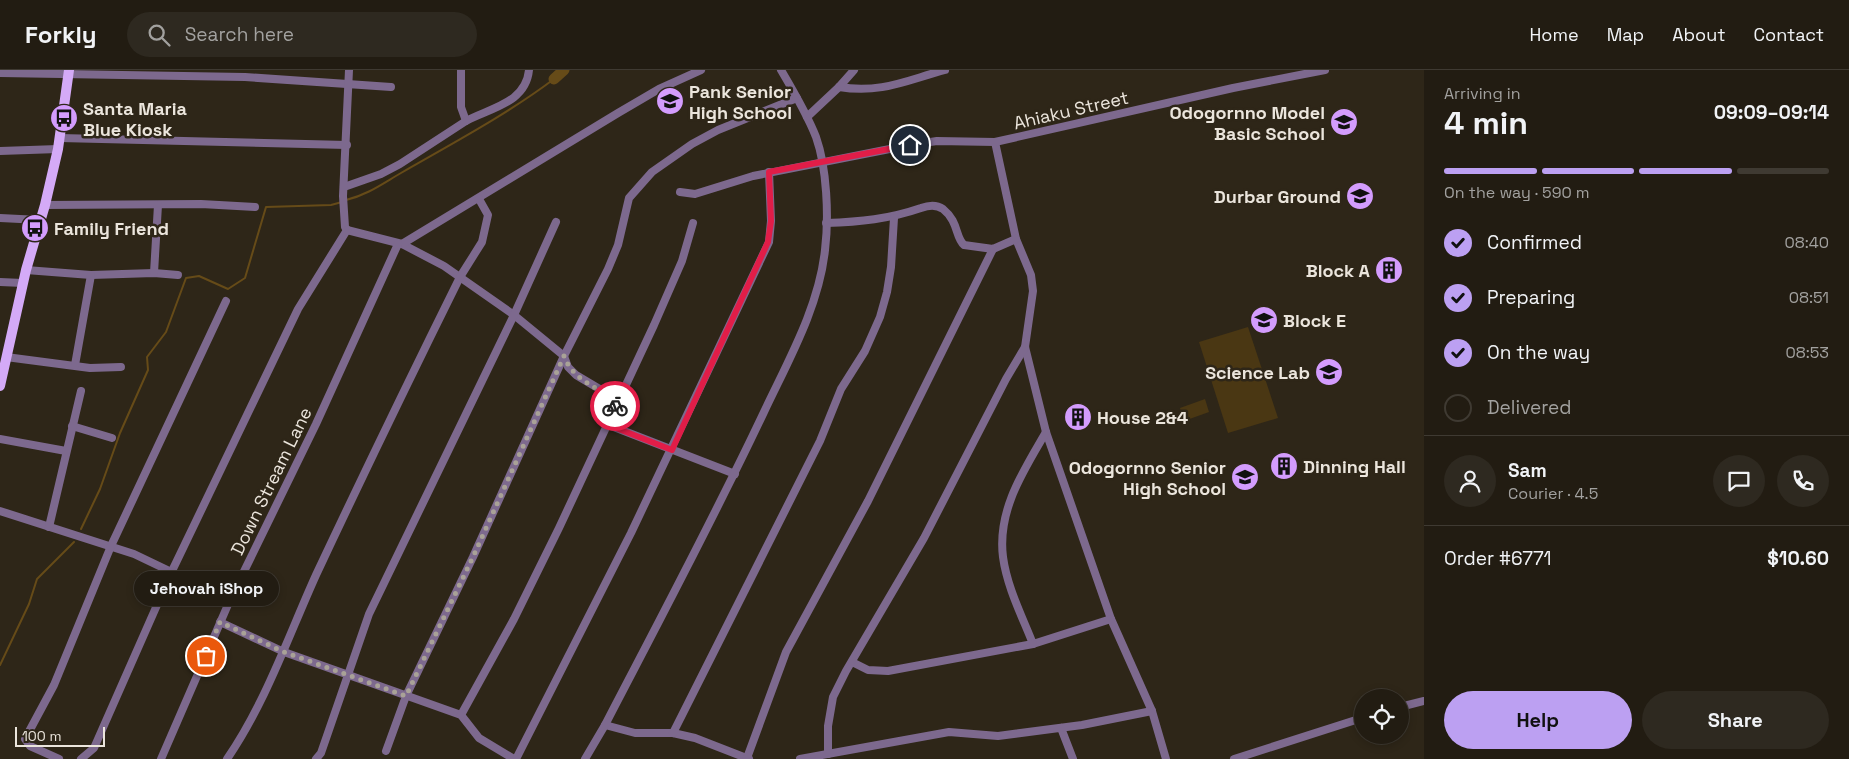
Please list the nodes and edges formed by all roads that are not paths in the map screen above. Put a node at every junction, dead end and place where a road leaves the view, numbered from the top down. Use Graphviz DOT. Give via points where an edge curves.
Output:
graph roads {
  1 [pos="349,70"];
  2 [pos="462,70"];
  3 [pos="529,70"];
  4 [pos="701,70"];
  5 [pos="781,70"];
  6 [pos="854,70"];
  7 [pos="946,70"];
  8 [pos="1326,70"];
  9 [pos="68,72"];
  10 [pos="0,74"];
  11 [pos="349,84"];
  12 [pos="391,87"];
  13 [pos="839,88"];
  14 [pos="797,98"];
  15 [pos="807,117"];
  16 [pos="466,121"];
  17 [pos="60,138"];
  18 [pos="995,142"];
  19 [pos="347,145"];
  20 [pos="58,149"];
  21 [pos="0,151"];
  22 [pos="821,161"];
  23 [pos="769,172"];
  24 [pos="344,187"];
  25 [pos="680,192"];
  26 [pos="478,199"];
  27 [pos="158,204"];
  28 [pos="46,206"];
  29 [pos="255,206"];
  30 [pos="0,218"];
  31 [pos="894,218"];
  32 [pos="40,220"];
  33 [pos="556,222"];
  34 [pos="693,223"];
  35 [pos="826,223"];
  36 [pos="347,230"];
  37 [pos="1016,239"];
  38 [pos="400,244"];
  39 [pos="993,249"];
  40 [pos="26,270"];
  41 [pos="154,273"];
  42 [pos="91,275"];
  43 [pos="178,275"];
  44 [pos="460,277"];
  45 [pos="0,282"];
  46 [pos="23,283"];
  47 [pos="226,301"];
  48 [pos="514,315"];
  49 [pos="1025,347"];
  50 [pos="4,352"];
  51 [pos="564,356"];
  52 [pos="75,365"];
  53 [pos="120,367"];
  54 [pos="0,386"];
  55 [pos="81,391"];
  56 [pos="618,400"];
  57 [pos="606,424"];
  58 [pos="72,426"];
  59 [pos="1046,432"];
  60 [pos="112,438"];
  61 [pos="0,439"];
  62 [pos="672,450"];
  63 [pos="66,451"];
  64 [pos="735,474"];
  65 [pos="0,511"];
  66 [pos="49,527"];
  67 [pos="111,546"];
  68 [pos="172,571"];
  69 [pos="230,600"];
  70 [pos="1111,619"];
  71 [pos="220,622"];
  72 [pos="1033,644"];
  73 [pos="284,652"];
  74 [pos="852,662"];
  75 [pos="346,676"];
  76 [pos="406,696"];
  77 [pos="1424,701"];
  78 [pos="1409,705"];
  79 [pos="1152,711"];
  80 [pos="461,715"];
  81 [pos="1354,721"];
  82 [pos="605,725"];
  83 [pos="1061,728"];
  84 [pos="673,734"];
  85 [pos="386,751"];
  86 [pos="828,754"];
  87 [pos="59,759"];
  88 [pos="81,759"];
  89 [pos="161,759"];
  90 [pos="227,759"];
  91 [pos="316,759"];
  92 [pos="515,759"];
  93 [pos="585,759"];
  94 [pos="748,759"];
  95 [pos="800,759"];
  96 [pos="1073,759"];
  97 [pos="1166,759"];
  98 [pos="1234,759"];
  1 -- 11 [label="street"];
  2 -- 16 [label="street" via="461,107"];
  3 -- 16 [label="street" via="528,80 520,94"];
  4 -- 26 [label="street" via="659,89"];
  5 -- 14 [label="street"];
  6 -- 13 [label="street"];
  7 -- 13 [label="street" via="885,88"];
  8 -- 18 [label="street, Ahiaku Street"];
  9 -- 10 [label="street"];
  9 -- 11 [label="street" via="245,77"];
  9 -- 17 [label="main road"];
  11 -- 12 [label="street"];
  11 -- 19 [label="street"];
  13 -- 15 [label="street"];
  14 -- 15 [label="street"];
  14 -- 51 [label="street" via="692,144 642,182 629,198 618,245"];
  15 -- 22 [label="street"];
  16 -- 24 [label="street" via="394,167"];
  17 -- 19 [label="street"];
  17 -- 20 [label="main road"];
  18 -- 22 [label="street, Ahiaku Street" via="937,141"];
  18 -- 37 [label="street"];
  19 -- 24 [label="street"];
  20 -- 21 [label="street"];
  20 -- 28 [label="main road"];
  22 -- 23 [label="street, Ahiaku Street"];
  22 -- 35 [label="street"];
  23 -- 25 [label="street, Ahiaku Street" via="695,194"];
  23 -- 62 [label="street" via="771,221 768,242"];
  24 -- 36 [label="street"];
  26 -- 38 [label="street"];
  26 -- 44 [label="street" via="486,208 487,225 482,242"];
  27 -- 28 [label="street"];
  27 -- 29 [label="street"];
  27 -- 41 [label="street"];
  28 -- 32 [label="main road"];
  30 -- 32 [label="street"];
  31 -- 35 [label="street"];
  31 -- 39 [label="street" via="930,205 938,206 955,222 958,238 964,245"];
  31 -- 84 [label="street" via="891,267 880,317 865,351 841,389 820,441"];
  32 -- 40 [label="main road"];
  33 -- 48 [label="street"];
  34 -- 56 [label="street" via="682,261"];
  35 -- 64 [label="street" via="825,250 807,317"];
  36 -- 38 [label="street"];
  36 -- 68 [label="street" via="298,309"];
  37 -- 39 [label="street"];
  37 -- 49 [label="street" via="1033,291"];
  38 -- 44 [label="street" via="428,256"];
  38 -- 69 [label="street, Down Stream Lane"];
  39 -- 94 [label="street" via="868,501 786,652"];
  40 -- 42 [label="street"];
  40 -- 46 [label="main road"];
  41 -- 42 [label="street"];
  41 -- 43 [label="street"];
  42 -- 52 [label="street"];
  44 -- 48 [label="street"];
  44 -- 73 [label="street" via="329,548"];
  45 -- 46 [label="street"];
  46 -- 50 [label="main road"];
  47 -- 67 [label="street"];
  48 -- 51 [label="street"];
  48 -- 75 [label="street" via="369,614"];
  49 -- 59 [label="street"];
  49 -- 74 [label="street" via="914,555"];
  50 -- 52 [label="street"];
  50 -- 54 [label="main road"];
  51 -- 56 [label="street" via="576,375"];
  51 -- 76 [label="street"];
  52 -- 53 [label="street"];
  55 -- 58 [label="street"];
  56 -- 57 [label="street"];
  57 -- 62 [label="street"];
  57 -- 80 [label="street" via="518,611"];
  58 -- 60 [label="street"];
  58 -- 63 [label="street"];
  59 -- 70 [label="street"];
  59 -- 72 [label="street" via="1013,493 1003,531 1007,573"];
  61 -- 63 [label="street"];
  62 -- 64 [label="street"];
  62 -- 92 [label="street"];
  63 -- 66 [label="street"];
  64 -- 82 [label="street"];
  65 -- 66 [label="street"];
  66 -- 67 [label="street"];
  67 -- 68 [label="street"];
  67 -- 87 [label="street" via="54,685 25,739 30,746"];
  68 -- 69 [label="street"];
  68 -- 88 [label="street" via="94,748"];
  69 -- 71 [label="street, Down Stream Lane"];
  70 -- 72 [label="street"];
  70 -- 79 [label="street"];
  71 -- 73 [label="street"];
  71 -- 89 [label="street, Down Stream Lane"];
  72 -- 74 [label="street" via="888,672 868,670"];
  73 -- 75 [label="street"];
  73 -- 90 [label="street"];
  74 -- 86 [label="street" via="833,697"];
  75 -- 76 [label="street"];
  75 -- 91 [label="street"];
  76 -- 80 [label="street"];
  76 -- 85 [label="street"];
  77 -- 78 [label="street"];
  79 -- 83 [label="street"];
  79 -- 97 [label="street"];
  80 -- 92 [label="street" via="479,738"];
  81 -- 98 [label="street"];
  82 -- 84 [label="street" via="635,733"];
  82 -- 93 [label="street"];
  83 -- 86 [label="street" via="998,736 949,732"];
  83 -- 96 [label="street"];
  84 -- 94 [label="street" via="710,743"];
  86 -- 95 [label="street"];
}
